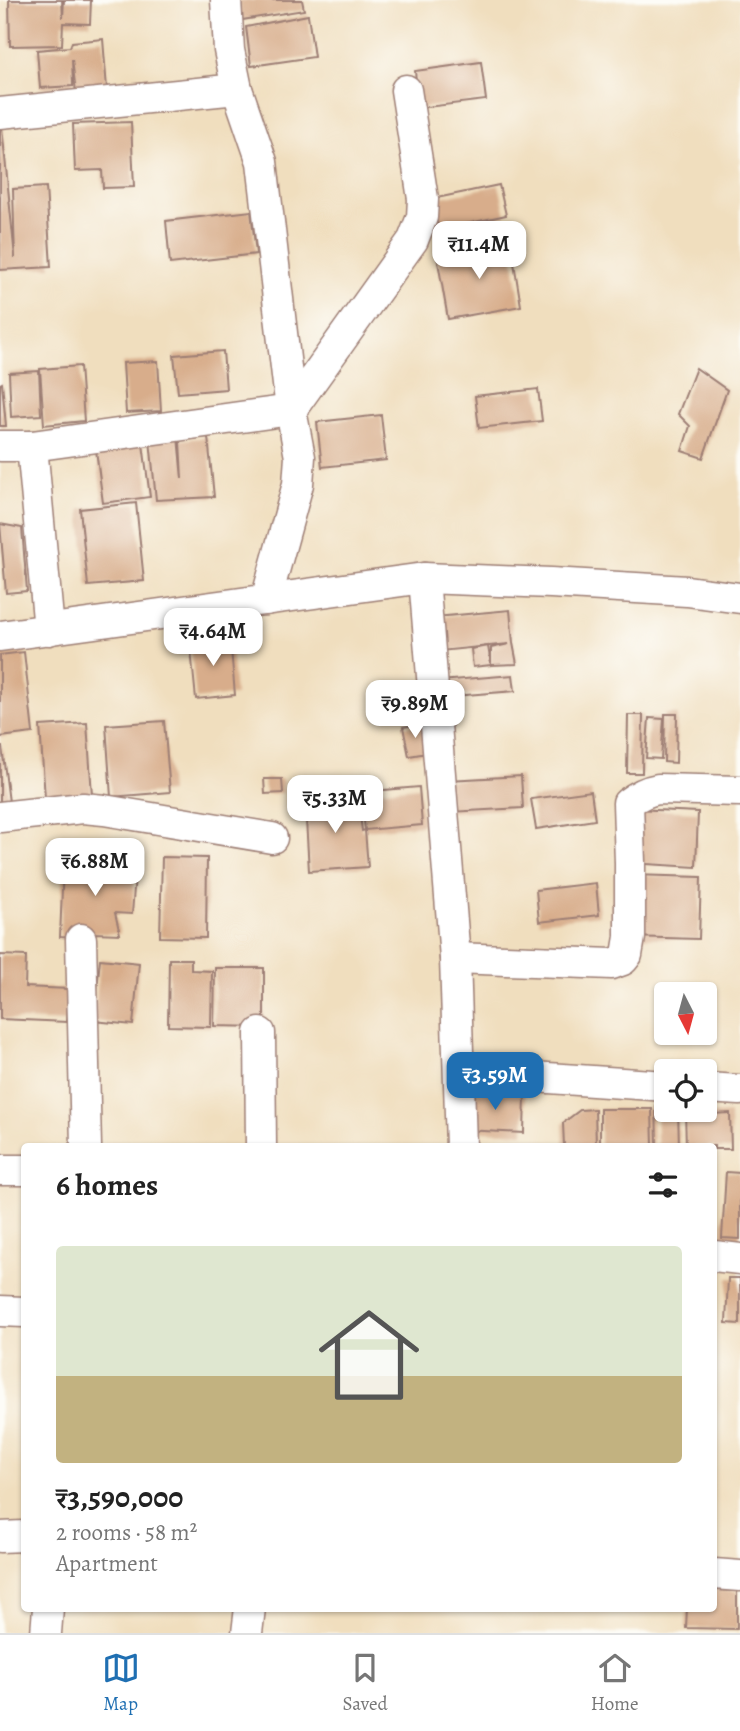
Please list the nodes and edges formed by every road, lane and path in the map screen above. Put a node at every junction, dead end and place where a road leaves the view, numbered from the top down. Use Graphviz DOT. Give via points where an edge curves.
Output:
graph roads {
  1 [pos="226,0"];
  2 [pos="237,89"];
  3 [pos="406,90"];
  4 [pos="0,114"];
  5 [pos="291,410"];
  6 [pos="0,446"];
  7 [pos="32,446"];
  8 [pos="424,578"];
  9 [pos="740,598"];
  10 [pos="266,600"];
  11 [pos="48,630"];
  12 [pos="0,636"];
  13 [pos="740,791"];
  14 [pos="0,817"];
  15 [pos="272,838"];
  16 [pos="81,939"];
  17 [pos="455,958"];
  18 [pos="261,1033"];
  19 [pos="460,1072"];
  20 [pos="654,1085"];
  21 [pos="717,1089"];
  22 [pos="740,1090"];
  23 [pos="86,1143"];
  24 [pos="261,1143"];
  25 [pos="461,1143"];
  26 [pos="0,1170"];
  27 [pos="21,1170"];
  28 [pos="717,1256"];
  29 [pos="740,1259"];
  30 [pos="0,1311"];
  31 [pos="21,1312"];
  32 [pos="21,1536"];
  33 [pos="0,1537"];
  34 [pos="717,1574"];
  35 [pos="740,1576"];
  36 [pos="48,1612"];
  37 [pos="250,1612"];
  38 [pos="46,1633"];
  39 [pos="247,1633"];
  1 -- 2 [label="street"];
  2 -- 4 [label="street"];
  2 -- 5 [label="street" via="261,162"];
  3 -- 5 [label="street" via="424,199 418,231"];
  5 -- 7 [label="street"];
  5 -- 10 [label="street" via="300,457 299,484"];
  6 -- 7 [label="street"];
  7 -- 11 [label="street"];
  8 -- 9 [label="street" via="687,591"];
  8 -- 10 [label="street"];
  8 -- 17 [label="street"];
  10 -- 11 [label="street"];
  11 -- 12 [label="street"];
  13 -- 17 [label="street" via="659,789 646,791 628,803 630,937 623,960 612,964"];
  14 -- 15 [label="street" via="83,808"];
  16 -- 23 [label="street"];
  17 -- 19 [label="street"];
  18 -- 24 [label="street"];
  19 -- 20 [label="street"];
  19 -- 25 [label="street"];
  21 -- 22 [label="street"];
  26 -- 27 [label="street"];
  28 -- 29 [label="street"];
  30 -- 31 [label="street"];
  32 -- 33 [label="street"];
  34 -- 35 [label="street"];
  36 -- 38 [label="street"];
  37 -- 39 [label="street"];
}
